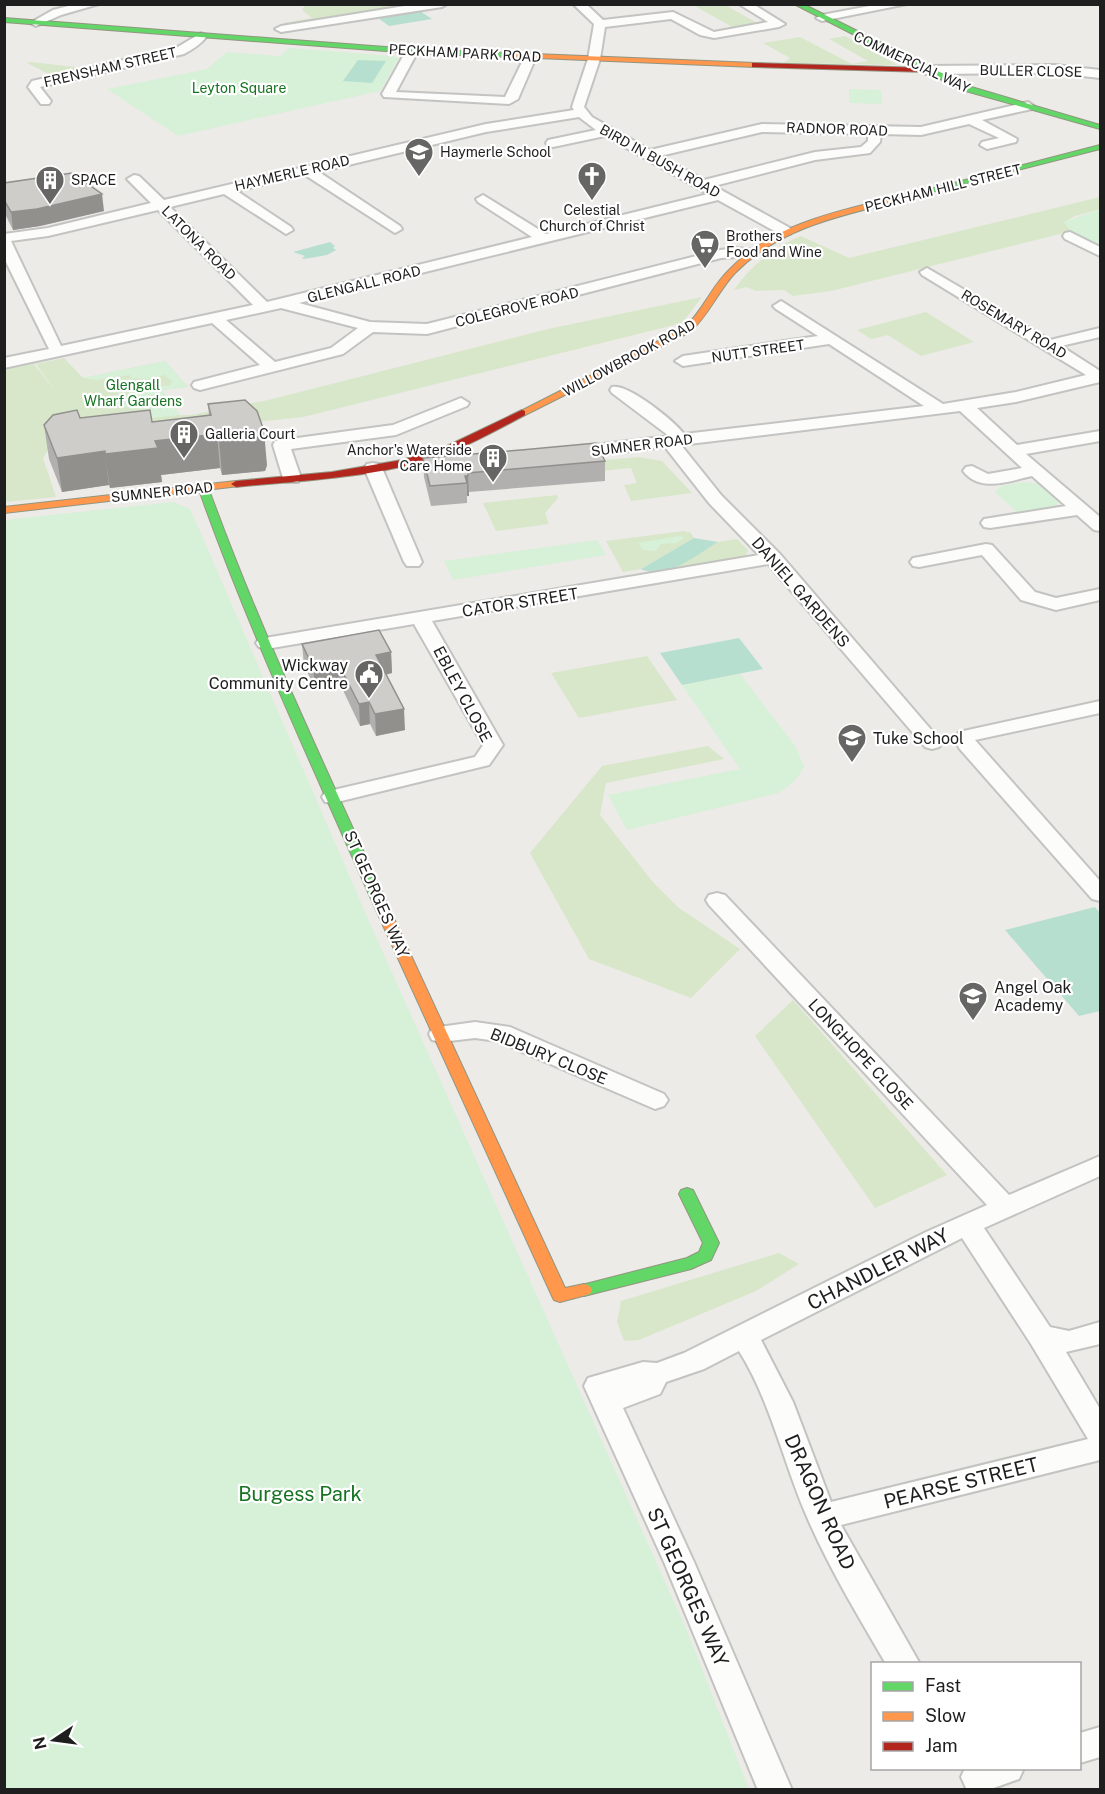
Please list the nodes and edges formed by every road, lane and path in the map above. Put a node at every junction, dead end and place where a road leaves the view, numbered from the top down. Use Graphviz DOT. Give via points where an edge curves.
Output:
graph roads {
  1 [pos="94,4"];
  2 [pos="442,4"];
  3 [pos="578,4"];
  4 [pos="744,4"];
  5 [pos="797,4"];
  6 [pos="902,4"];
  7 [pos="660,8"];
  8 [pos="673,15"];
  9 [pos="822,18"];
  10 [pos="4,20"];
  11 [pos="793,22"];
  12 [pos="36,23"];
  13 [pos="600,24"];
  14 [pos="779,24"];
  15 [pos="281,29"];
  16 [pos="201,36"];
  17 [pos="412,51"];
  18 [pos="530,57"];
  19 [pos="594,59"];
  20 [pos="926,70"];
  21 [pos="1101,74"];
  22 [pos="45,101"];
  23 [pos="1028,106"];
  24 [pos="582,113"];
  25 [pos="970,120"];
  26 [pos="1101,127"];
  27 [pos="875,130"];
  28 [pos="607,132"];
  29 [pos="1028,135"];
  30 [pos="1011,139"];
  31 [pos="553,143"];
  32 [pos="987,144"];
  33 [pos="1101,147"];
  34 [pos="647,155"];
  35 [pos="307,170"];
  36 [pos="134,179"];
  37 [pos="702,185"];
  38 [pos="225,189"];
  39 [pos="720,195"];
  40 [pos="483,199"];
  41 [pos="160,203"];
  42 [pos="286,230"];
  43 [pos="395,230"];
  44 [pos="785,231"];
  45 [pos="1070,236"];
  46 [pos="544,239"];
  47 [pos="4,240"];
  48 [pos="1101,252"];
  49 [pos="751,253"];
  50 [pos="927,272"];
  51 [pos="283,303"];
  52 [pos="781,306"];
  53 [pos="264,307"];
  54 [pos="214,318"];
  55 [pos="370,327"];
  56 [pos="1101,332"];
  57 [pos="832,339"];
  58 [pos="54,345"];
  59 [pos="1048,345"];
  60 [pos="683,361"];
  61 [pos="4,363"];
  62 [pos="273,368"];
  63 [pos="1101,377"];
  64 [pos="200,385"];
  65 [pos="618,390"];
  66 [pos="461,403"];
  67 [pos="965,406"];
  68 [pos="940,409"];
  69 [pos="1099,436"];
  70 [pos="674,441"];
  71 [pos="444,451"];
  72 [pos="1013,451"];
  73 [pos="557,454"];
  74 [pos="469,460"];
  75 [pos="373,468"];
  76 [pos="1036,470"];
  77 [pos="972,471"];
  78 [pos="292,478"];
  79 [pos="203,487"];
  80 [pos="1082,509"];
  81 [pos="4,510"];
  82 [pos="990,524"];
  83 [pos="1101,526"];
  84 [pos="774,558"];
  85 [pos="413,562"];
  86 [pos="919,562"];
  87 [pos="1101,595"];
  88 [pos="421,618"];
  89 [pos="266,643"];
  90 [pos="1101,707"];
  91 [pos="932,743"];
  92 [pos="333,797"];
  93 [pos="1101,894"];
  94 [pos="717,900"];
  95 [pos="441,1034"];
  96 [pos="655,1100"];
  97 [pos="1101,1165"];
  98 [pos="687,1194"];
  99 [pos="1006,1208"];
  100 [pos="968,1226"];
  101 [pos="1101,1333"];
  102 [pos="1041,1336"];
  103 [pos="745,1337"];
  104 [pos="602,1395"];
  105 [pos="1101,1434"];
  106 [pos="1101,1448"];
  107 [pos="822,1517"];
  108 [pos="903,1662"];
  109 [pos="1101,1743"];
  110 [pos="1081,1748"];
  111 [pos="775,1790"];
  1 -- 12 [label="street" via="57,12"];
  2 -- 15 [label="street"];
  3 -- 13 [label="street"];
  4 -- 14 [label="street"];
  5 -- 9 [label="main road, COMMERCIAL WAY"];
  6 -- 9 [label="street"];
  7 -- 8 [label="street"];
  8 -- 13 [label="street"];
  8 -- 14 [label="street" via="708,35"];
  9 -- 20 [label="main road, COMMERCIAL WAY"];
  10 -- 12 [label="main road, PECKHAM PARK ROAD"];
  11 -- 14 [label="street"];
  12 -- 16 [label="main road, PECKHAM PARK ROAD"];
  13 -- 19 [label="street, BIRD IN BUSH ROAD"];
  16 -- 17 [label="main road, PECKHAM PARK ROAD"];
  16 -- 22 [label="street, FRENSHAM STREET" via="180,51 36,84 33,87"];
  17 -- 18 [label="main road, PECKHAM PARK ROAD"];
  17 -- 18 [label="street" via="390,95 505,101 512,99"];
  18 -- 19 [label="main road, PECKHAM PARK ROAD"];
  19 -- 20 [label="main road, PECKHAM PARK ROAD"];
  19 -- 24 [label="street, BIRD IN BUSH ROAD" via="578,107"];
  20 -- 21 [label="street, BULLER CLOSE" via="1055,69"];
  20 -- 23 [label="main road, COMMERCIAL WAY" via="968,89"];
  23 -- 25 [label="street, RADNOR ROAD"];
  23 -- 26 [label="main road, COMMERCIAL WAY"];
  24 -- 28 [label="street, BIRD IN BUSH ROAD"];
  24 -- 35 [label="street, HAYMERLE ROAD" via="486,128"];
  25 -- 27 [label="street, RADNOR ROAD" via="921,131"];
  25 -- 30 [label="street"];
  27 -- 34 [label="street, RADNOR ROAD" via="762,128"];
  27 -- 37 [label="street" via="874,142 865,150 815,156"];
  28 -- 31 [label="street"];
  28 -- 34 [label="street, BIRD IN BUSH ROAD"];
  29 -- 30 [label="street"];
  30 -- 32 [label="street"];
  33 -- 44 [label="main road, PECKHAM HILL STREET"];
  34 -- 37 [label="street, BIRD IN BUSH ROAD"];
  35 -- 38 [label="street, HAYMERLE ROAD"];
  35 -- 43 [label="street"];
  36 -- 41 [label="street, LATONA ROAD"];
  37 -- 39 [label="street, BIRD IN BUSH ROAD"];
  38 -- 41 [label="street, HAYMERLE ROAD"];
  38 -- 42 [label="street"];
  39 -- 44 [label="street, BIRD IN BUSH ROAD"];
  39 -- 46 [label="street, GLENGALL ROAD"];
  40 -- 46 [label="street"];
  41 -- 47 [label="street, HAYMERLE ROAD"];
  41 -- 53 [label="street, LATONA ROAD"];
  44 -- 49 [label="main road, WILLOWBROOK ROAD"];
  45 -- 48 [label="street"];
  46 -- 51 [label="street, GLENGALL ROAD"];
  47 -- 58 [label="street"];
  49 -- 55 [label="street, COLEGROVE ROAD" via="720,254 427,329"];
  49 -- 71 [label="main road, WILLOWBROOK ROAD" via="721,284 702,318 677,335"];
  50 -- 59 [label="street, ROSEMARY ROAD"];
  51 -- 53 [label="street, GLENGALL ROAD"];
  51 -- 55 [label="street, COLEGROVE ROAD"];
  52 -- 57 [label="street, NUTT STREET"];
  53 -- 54 [label="street, GLENGALL ROAD"];
  54 -- 61 [label="street, GLENGALL ROAD"];
  54 -- 62 [label="street"];
  55 -- 62 [label="street" via="337,351"];
  56 -- 59 [label="street"];
  57 -- 60 [label="street, NUTT STREET"];
  57 -- 68 [label="street, NUTT STREET"];
  59 -- 63 [label="street, ROSEMARY ROAD"];
  62 -- 64 [label="street"];
  63 -- 67 [label="street, SUMNER ROAD"];
  65 -- 70 [label="street, DANIEL GARDENS" via="670,428"];
  66 -- 78 [label="street" via="396,430 281,445"];
  67 -- 68 [label="street, SUMNER ROAD"];
  67 -- 72 [label="street"];
  68 -- 70 [label="street, SUMNER ROAD"];
  69 -- 72 [label="street"];
  70 -- 73 [label="street, SUMNER ROAD"];
  70 -- 84 [label="street, DANIEL GARDENS" via="715,500"];
  71 -- 74 [label="street"];
  71 -- 75 [label="main road, SUMNER ROAD"];
  72 -- 76 [label="street"];
  75 -- 78 [label="main road, SUMNER ROAD"];
  75 -- 85 [label="street"];
  76 -- 77 [label="street" via="985,480"];
  76 -- 80 [label="street"];
  78 -- 79 [label="main road, SUMNER ROAD"];
  79 -- 81 [label="main road, SUMNER ROAD"];
  79 -- 89 [label="main road, ST GEORGES WAY"];
  80 -- 82 [label="street"];
  80 -- 83 [label="street"];
  84 -- 88 [label="street, CATOR STREET"];
  84 -- 91 [label="street, DANIEL GARDENS"];
  86 -- 87 [label="street" via="986,549 1028,596 1056,604"];
  88 -- 89 [label="street, CATOR STREET"];
  88 -- 92 [label="street, EBLEY CLOSE" via="493,745 482,761"];
  89 -- 92 [label="main road, ST GEORGES WAY"];
  90 -- 93 [label="street" via="966,736 966,744"];
  92 -- 95 [label="main road, ST GEORGES WAY"];
  94 -- 99 [label="street, LONGHOPE CLOSE"];
  95 -- 96 [label="street, BIDBURY CLOSE" via="475,1030 501,1033"];
  95 -- 98 [label="main road, ST GEORGES WAY" via="560,1296 691,1263 705,1256 711,1243"];
  97 -- 99 [label="street, CHANDLER WAY"];
  99 -- 100 [label="street, CHANDLER WAY"];
  100 -- 102 [label="street"];
  100 -- 103 [label="street, CHANDLER WAY" via="935,1239"];
  101 -- 102 [label="street" via="1069,1342"];
  102 -- 105 [label="street"];
  103 -- 104 [label="street, CHANDLER WAY" via="657,1374 650,1386"];
  103 -- 107 [label="street, DRAGON ROAD" via="763,1365"];
  104 -- 111 [label="street, ST GEORGES WAY" via="679,1562"];
  106 -- 107 [label="street, PEARSE STREET"];
  107 -- 108 [label="street, DRAGON ROAD"];
  109 -- 110 [label="street"];
}
